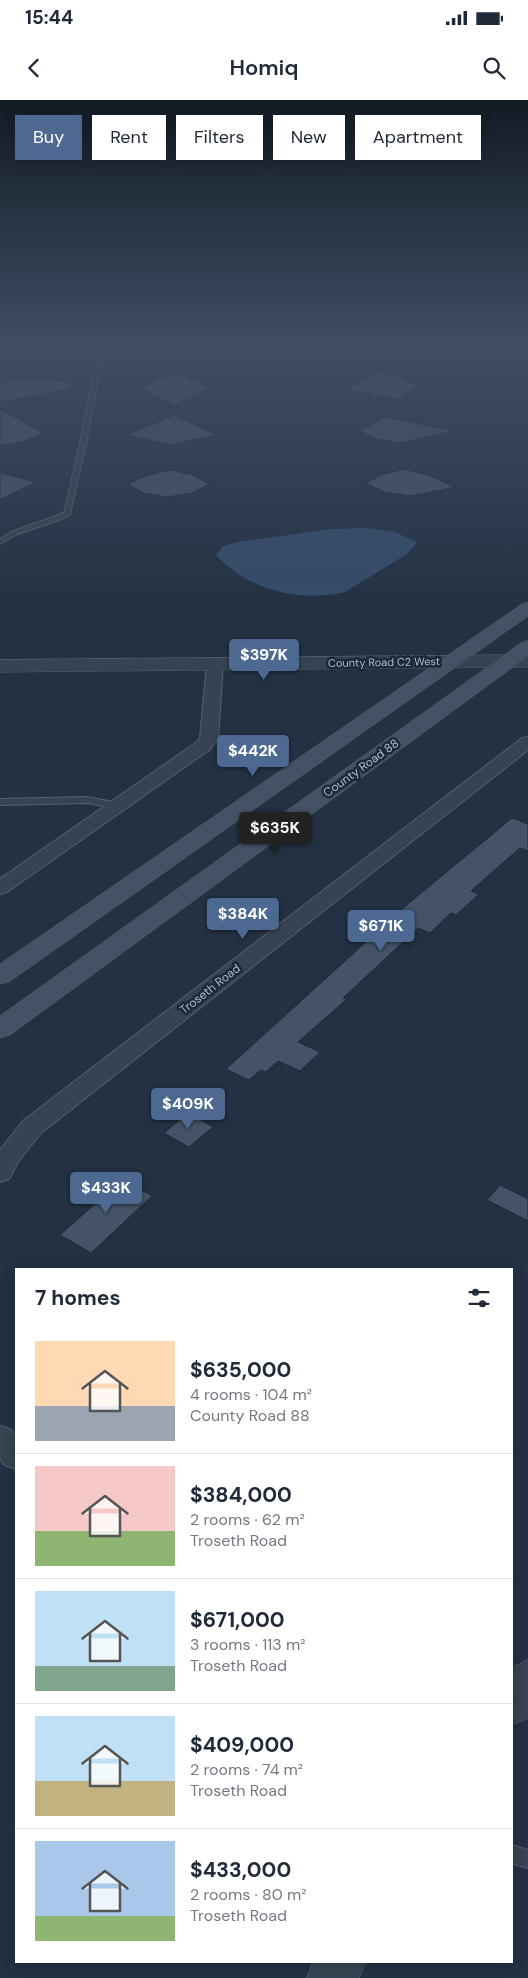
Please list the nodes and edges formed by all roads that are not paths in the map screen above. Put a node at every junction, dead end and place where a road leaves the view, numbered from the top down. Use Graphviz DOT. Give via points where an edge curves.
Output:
graph roads {
  1 [pos="85,432"];
  2 [pos="0,542"];
  3 [pos="528,608"];
  4 [pos="528,648"];
  5 [pos="518,661"];
  6 [pos="451,662"];
  7 [pos="215,664"];
  8 [pos="0,666"];
  9 [pos="528,742"];
  10 [pos="0,802"];
  11 [pos="119,806"];
  12 [pos="0,888"];
  13 [pos="0,976"];
  14 [pos="0,1029"];
  15 [pos="0,1173"];
  16 [pos="0,1438"];
  17 [pos="15,1455"];
  18 [pos="513,1855"];
  19 [pos="528,1859"];
  20 [pos="341,1963"];
  21 [pos="331,1978"];
  1 -- 2 [label="lane" via="67,514"];
  3 -- 6 [label="main road"];
  4 -- 5 [label="main road, County Road 88"];
  5 -- 6 [label="street, County Road C2 West"];
  5 -- 14 [label="main road, County Road 88"];
  6 -- 7 [label="street, County Road C2 West"];
  6 -- 13 [label="main road"];
  7 -- 8 [label="street, County Road C2 West"];
  7 -- 11 [label="street" via="209,739 190,757"];
  9 -- 15 [label="street, Troseth Road" via="32,1127 6,1158"];
  10 -- 11 [label="lane" via="87,800"];
  11 -- 12 [label="street"];
  16 -- 17 [label="street"];
  18 -- 19 [label="lane"];
  20 -- 21 [label="street"];
}
